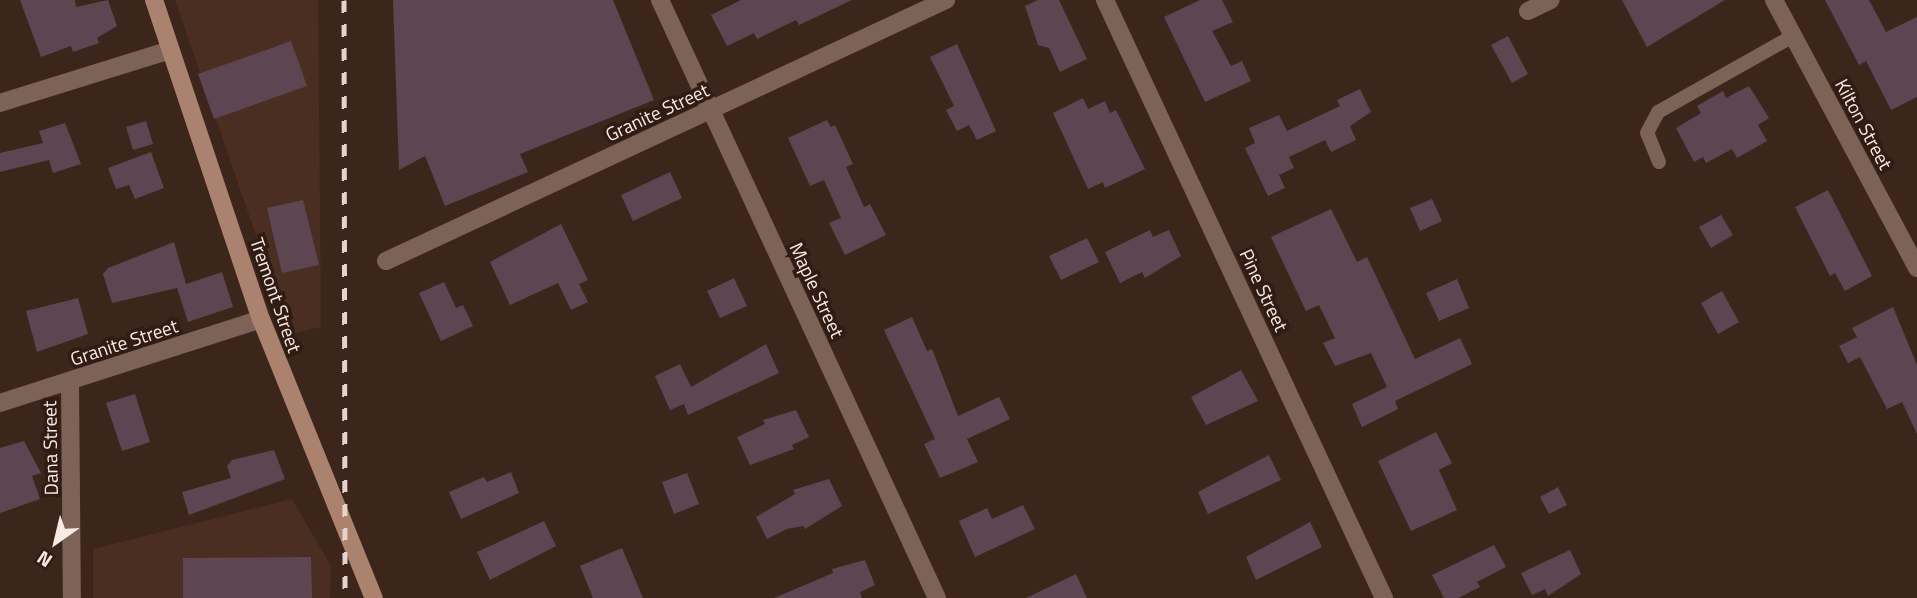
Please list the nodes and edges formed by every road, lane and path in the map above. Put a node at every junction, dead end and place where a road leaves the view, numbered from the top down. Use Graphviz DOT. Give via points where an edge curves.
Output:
graph roads {
  1 [pos="154,0"];
  2 [pos="660,0"];
  3 [pos="946,0"];
  4 [pos="1105,0"];
  5 [pos="1550,0"];
  6 [pos="1774,0"];
  7 [pos="1528,11"];
  8 [pos="1793,36"];
  9 [pos="170,50"];
  10 [pos="0,103"];
  11 [pos="711,110"];
  12 [pos="1659,162"];
  13 [pos="386,261"];
  14 [pos="1917,268"];
  15 [pos="261,319"];
  16 [pos="70,382"];
  17 [pos="0,404"];
  18 [pos="72,598"];
  19 [pos="374,598"];
  20 [pos="937,598"];
  21 [pos="1384,598"];
  1 -- 9 [label="main road, Tremont Street"];
  2 -- 11 [label="street, Maple Street"];
  3 -- 11 [label="street, Granite Street"];
  4 -- 21 [label="street, Pine Street"];
  5 -- 7 [label="street"];
  6 -- 8 [label="street, Kilton Street"];
  8 -- 12 [label="lane" via="1658,112 1647,133"];
  8 -- 14 [label="street, Kilton Street"];
  9 -- 10 [label="street"];
  9 -- 15 [label="main road, Tremont Street"];
  11 -- 13 [label="street, Granite Street"];
  11 -- 20 [label="street, Maple Street"];
  15 -- 16 [label="street, Granite Street"];
  15 -- 19 [label="main road, Tremont Street"];
  16 -- 17 [label="street, Granite Street"];
  16 -- 18 [label="street, Dana Street"];
}
